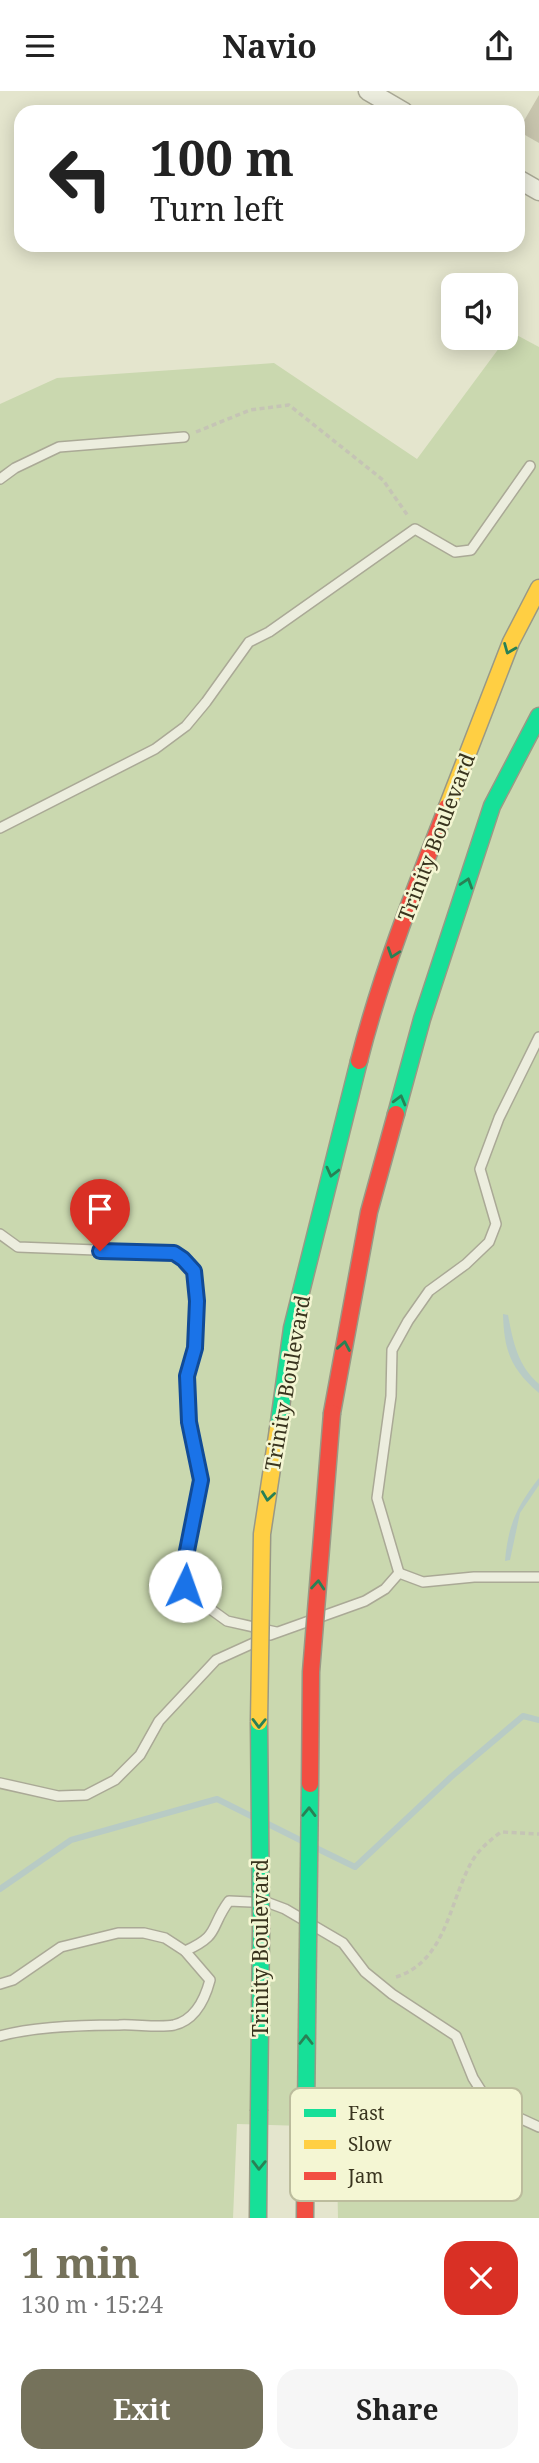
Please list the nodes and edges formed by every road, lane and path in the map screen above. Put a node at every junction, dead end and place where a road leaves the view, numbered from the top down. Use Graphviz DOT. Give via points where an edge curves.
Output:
graph roads {
  1 [pos="368,91"];
  2 [pos="392,105"];
  3 [pos="184,437"];
  4 [pos="530,466"];
  5 [pos="0,479"];
  6 [pos="415,529"];
  7 [pos="539,588"];
  8 [pos="539,716"];
  9 [pos="0,828"];
  10 [pos="539,1037"];
  11 [pos="0,1234"];
  12 [pos="399,1573"];
  13 [pos="539,1577"];
  14 [pos="276,1632"];
  15 [pos="0,1783"];
  16 [pos="539,1834"];
  17 [pos="186,1951"];
  18 [pos="0,1983"];
  19 [pos="378,1983"];
  20 [pos="0,2036"];
  21 [pos="306,2088"];
  22 [pos="479,2088"];
  23 [pos="522,2119"];
  24 [pos="539,2127"];
  25 [pos="258,2218"];
  1 -- 2 [label="street"];
  3 -- 5 [label="lane" via="59,447"];
  3 -- 6 [label="path" via="250,410 289,405 383,480"];
  4 -- 6 [label="lane" via="471,550 455,552"];
  6 -- 9 [label="lane" via="249,642 186,726 155,749"];
  7 -- 25 [label="main road, Trinity Boulevard, one-way, bridge" via="506,655 412,896 369,1023 292,1328 262,1534"];
  21 -- 8 [label="main road, Trinity Boulevard, one-way, bridge" via="311,1672 332,1413 369,1212 422,1019 492,806"];
  10 -- 12 [label="lane" via="480,1169 496,1224 489,1241 429,1290 392,1350 391,1396 377,1498"];
  11 -- 14 [label="lane" via="18,1247 174,1253 194,1271 195,1348 187,1376 189,1422 201,1480 184,1566 185,1586 227,1621"];
  12 -- 13 [label="lane" via="424,1582"];
  12 -- 14 [label="lane" via="365,1601"];
  14 -- 15 [label="lane" via="216,1660 159,1721 141,1755 115,1780 86,1794 58,1796"];
  16 -- 19 [label="path" via="500,1832 485,1844 472,1861 431,1955 403,1975"];
  17 -- 18 [label="lane" via="165,1938 118,1933 61,1947 13,1980"];
  17 -- 19 [label="lane" via="205,1943 229,1901 269,1903 342,1943"];
  17 -- 20 [label="lane" via="209,1980 206,1997 194,2013 175,2025 18,2031"];
  19 -- 22 [label="lane" via="456,2036"];
  23 -- 24 [label="lane"];
}
